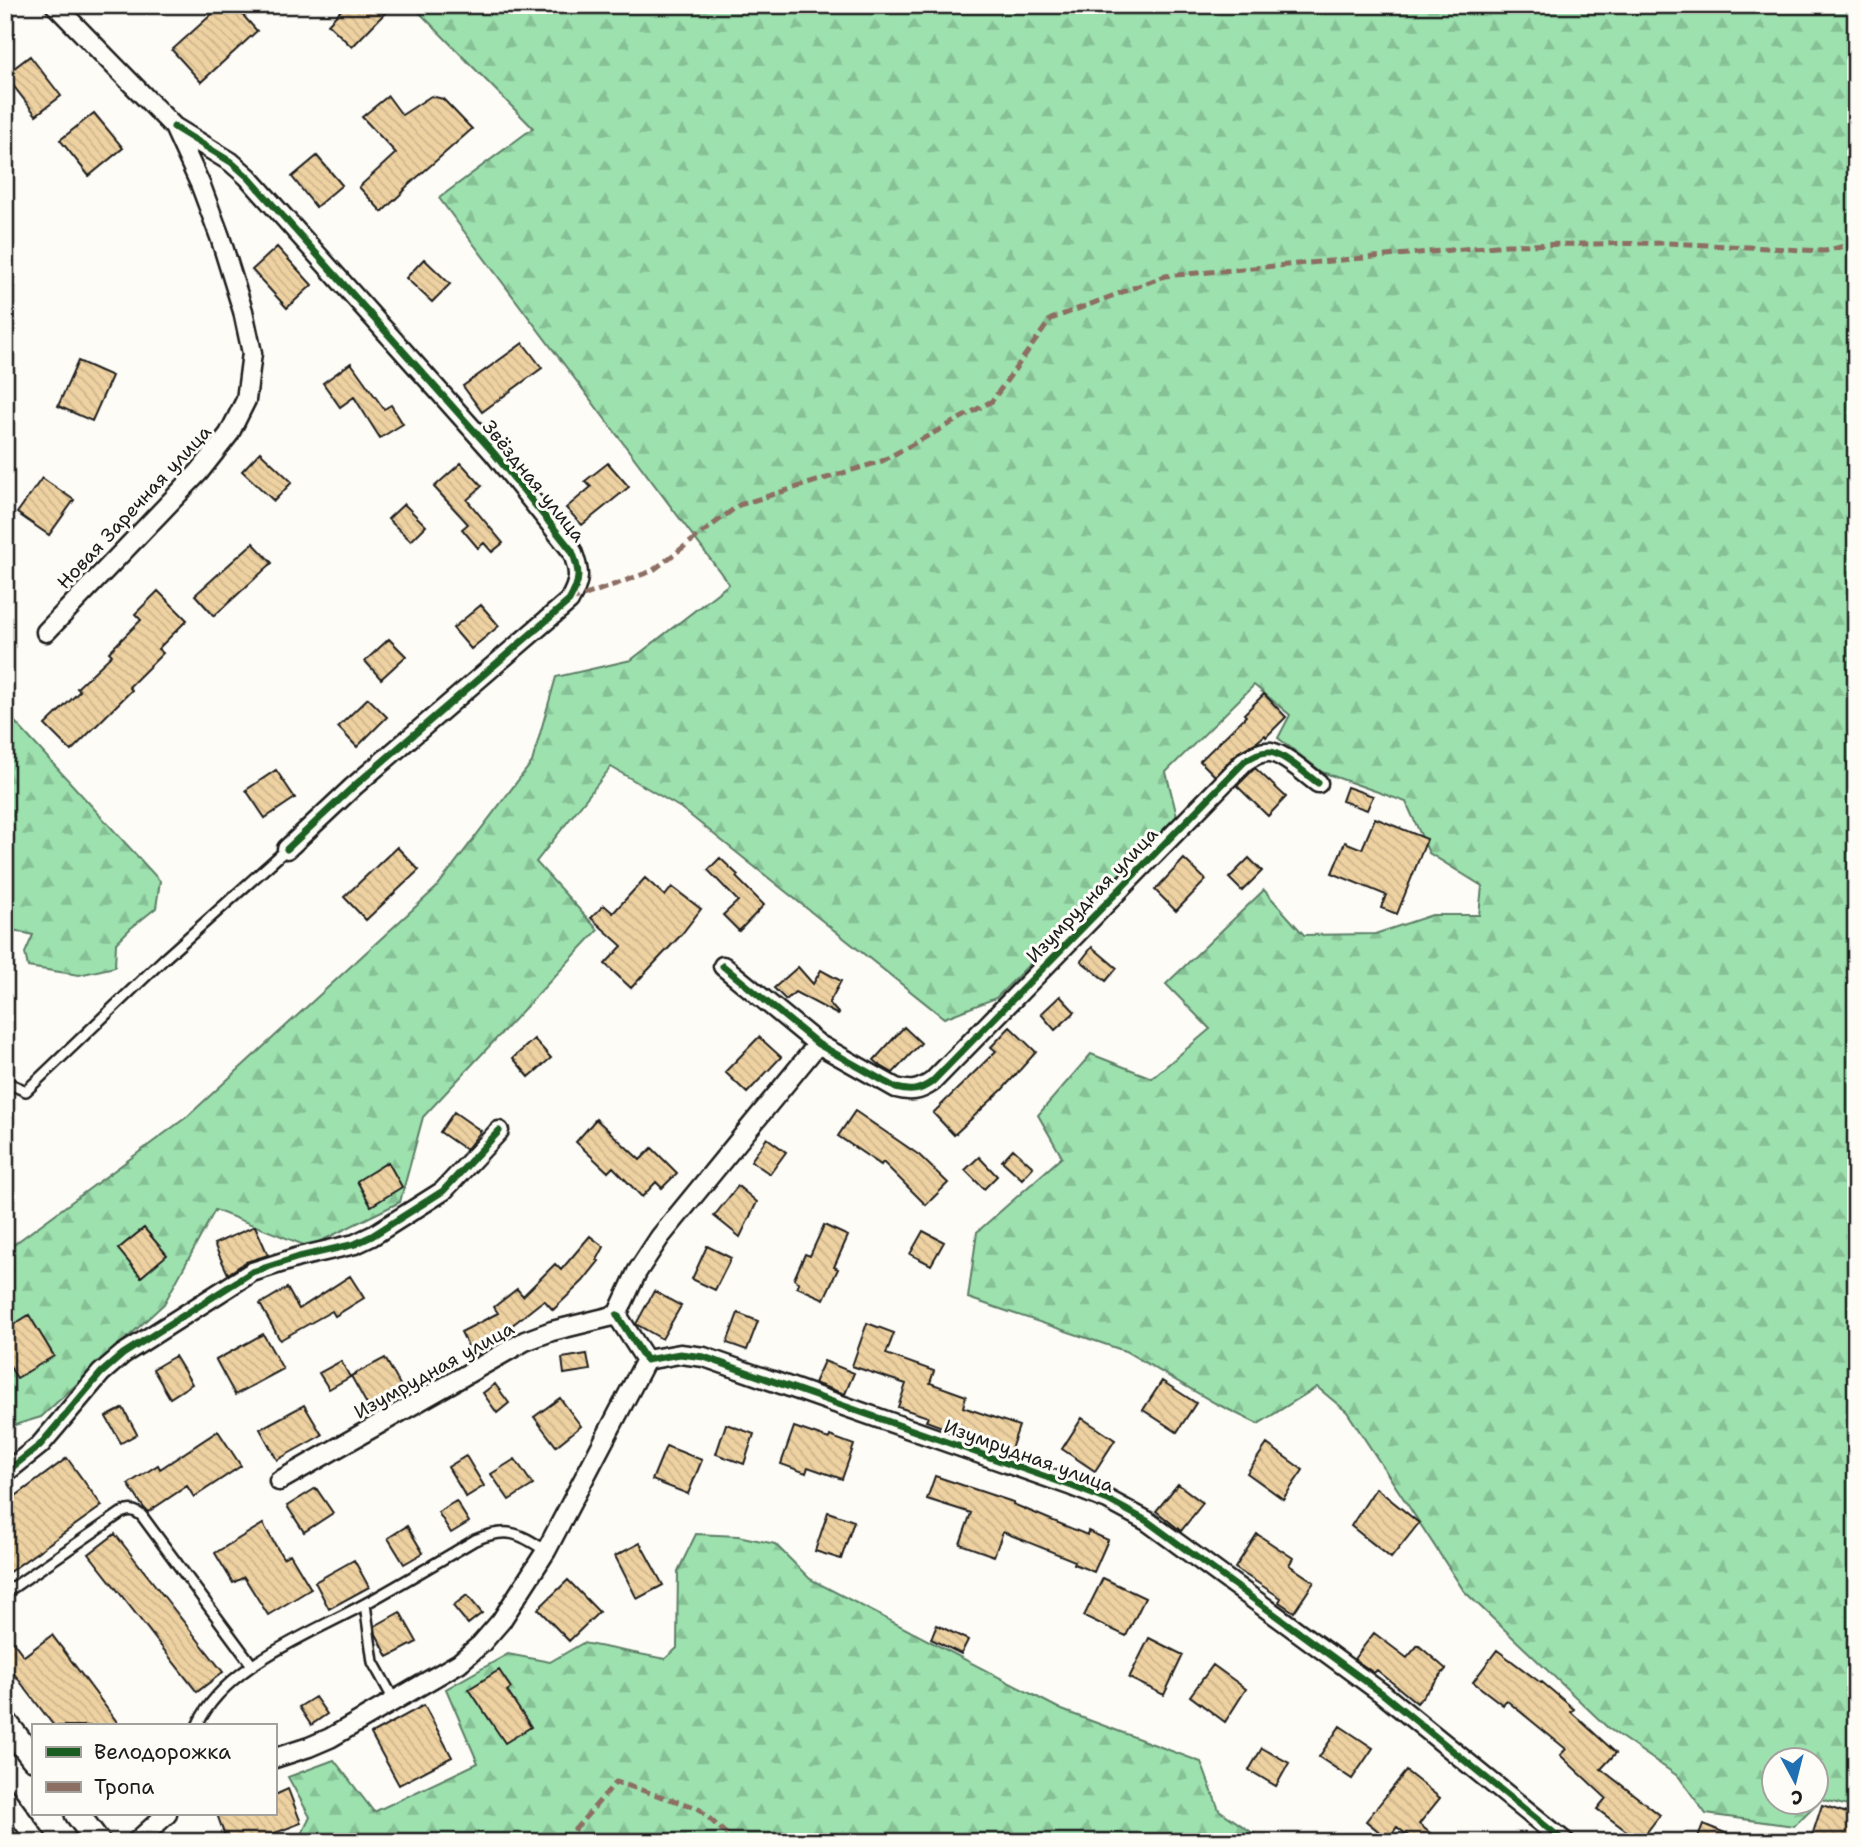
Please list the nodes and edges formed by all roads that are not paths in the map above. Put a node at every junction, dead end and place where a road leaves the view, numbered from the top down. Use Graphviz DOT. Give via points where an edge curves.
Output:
graph roads {
  1 [pos="55,5"];
  2 [pos="174,127"];
  3 [pos="46,632"];
  4 [pos="1318,783"];
  5 [pos="287,849"];
  6 [pos="723,966"];
  7 [pos="818,1044"];
  8 [pos="5,1082"];
  9 [pos="499,1131"];
  10 [pos="617,1315"];
  11 [pos="646,1360"];
  12 [pos="5,1473"];
  13 [pos="279,1481"];
  14 [pos="546,1551"];
  15 [pos="5,1593"];
  16 [pos="365,1604"];
  17 [pos="251,1665"];
  18 [pos="394,1700"];
  19 [pos="5,1722"];
  20 [pos="198,1724"];
  21 [pos="32,1757"];
  22 [pos="276,1758"];
  23 [pos="5,1797"];
  24 [pos="78,1815"];
  25 [pos="166,1815"];
  26 [pos="38,1842"];
  27 [pos="98,1842"];
  28 [pos="135,1842"];
  29 [pos="1565,1842"];
  1 -- 2 [label="street, Новая Заречная улица"];
  2 -- 3 [label="street, Новая Заречная улица" via="201,186 243,311 252,352 246,400 229,434 199,472"];
  2 -- 5 [label="street, Звёздная улица" via="248,177 494,452 572,551 579,569 569,601 352,787"];
  4 -- 7 [label="street, Изумрудная улица" via="1271,752 1257,753 1245,761 922,1090 896,1088"];
  5 -- 8 [label="lane" via="26,1091"];
  6 -- 7 [label="street, Изумрудная улица"];
  7 -- 10 [label="street" via="660,1237"];
  9 -- 12 [label="street" via="443,1191 372,1236 252,1272 123,1354 40,1445"];
  10 -- 11 [label="street"];
  10 -- 13 [label="street, Изумрудная улица" via="525,1341"];
  11 -- 14 [label="street"];
  11 -- 29 [label="street, Изумрудная улица" via="680,1354 704,1357 1108,1500 1147,1521 1383,1694"];
  14 -- 16 [label="lane" via="511,1532 493,1533"];
  14 -- 18 [label="street" via="481,1644 459,1663"];
  15 -- 17 [label="lane" via="121,1513 136,1511"];
  16 -- 17 [label="lane"];
  16 -- 18 [label="lane" via="373,1662"];
  17 -- 20 [label="lane" via="223,1690"];
  18 -- 22 [label="street" via="330,1738"];
  19 -- 21 [label="street"];
  23 -- 26 [label="street"];
  24 -- 27 [label="street"];
  25 -- 28 [label="street"];
}
